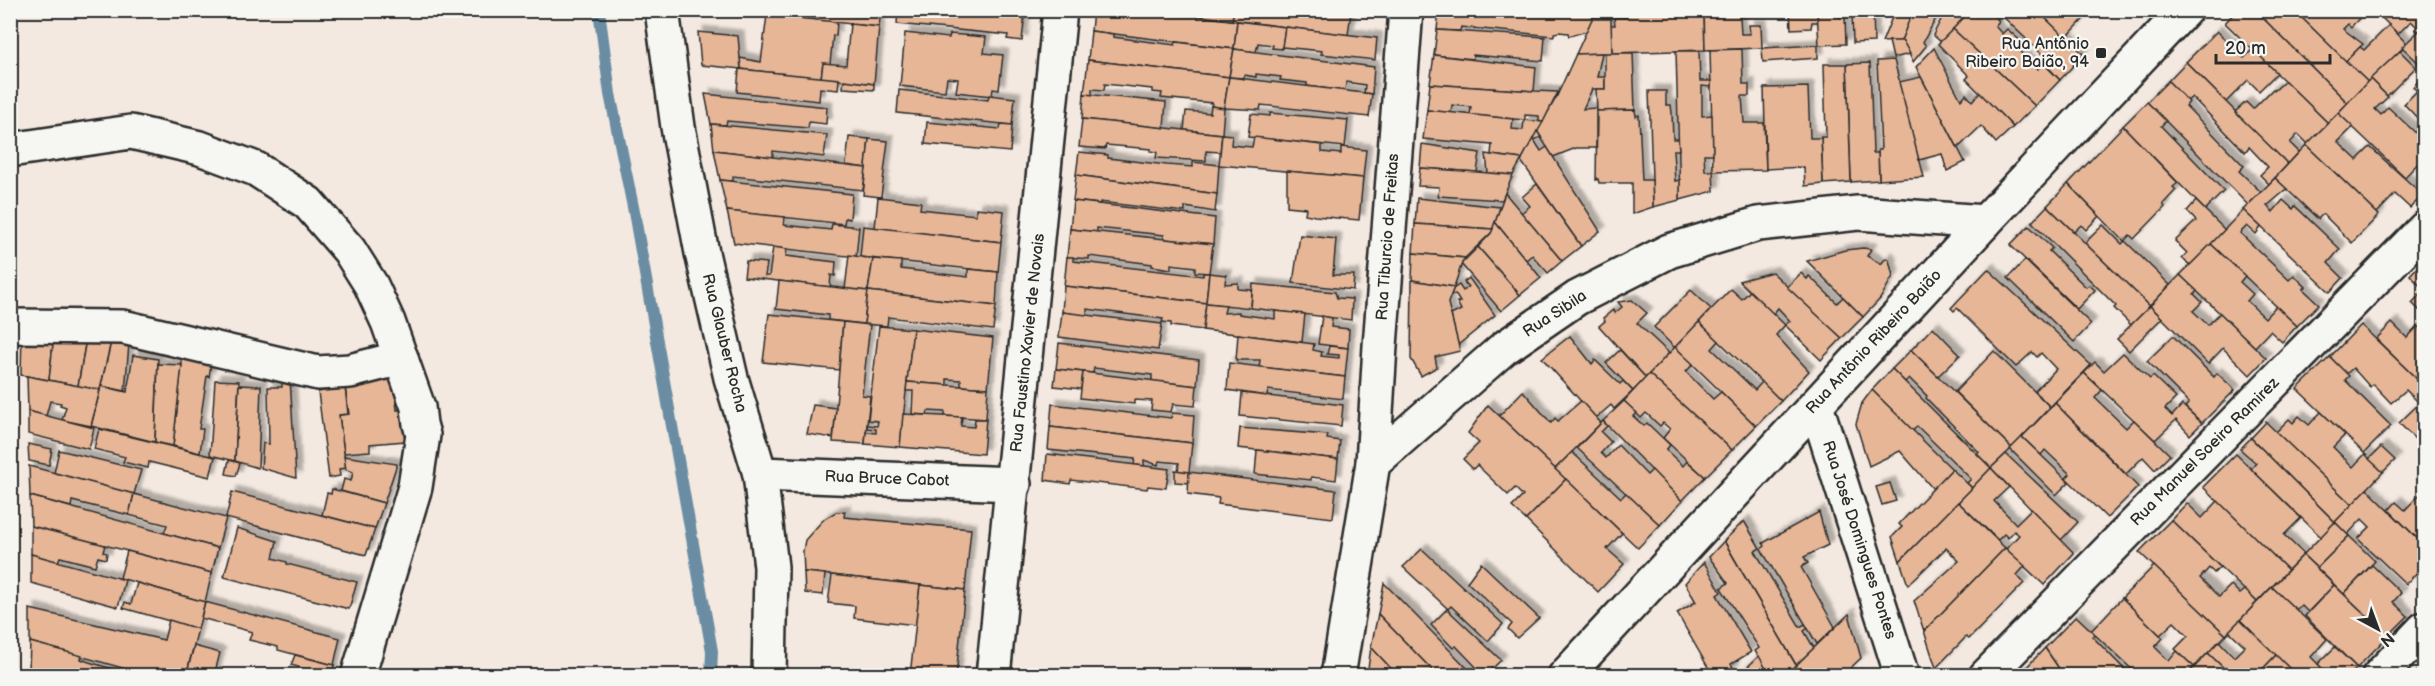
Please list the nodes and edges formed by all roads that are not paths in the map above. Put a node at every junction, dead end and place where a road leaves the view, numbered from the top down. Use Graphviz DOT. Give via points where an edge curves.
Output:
graph roads {
  1 [pos="662,10"];
  2 [pos="1060,10"];
  3 [pos="1406,10"];
  4 [pos="2185,10"];
  5 [pos="10,150"];
  6 [pos="1985,222"];
  7 [pos="2424,229"];
  8 [pos="10,326"];
  9 [pos="401,358"];
  10 [pos="1816,405"];
  11 [pos="1373,463"];
  12 [pos="760,474"];
  13 [pos="1014,484"];
  14 [pos="2424,629"];
  15 [pos="358,675"];
  16 [pos="769,675"];
  17 [pos="993,675"];
  18 [pos="1338,675"];
  19 [pos="1565,675"];
  20 [pos="1902,675"];
  21 [pos="1986,675"];
  22 [pos="2379,675"];
  1 -- 12 [label="street, Rua Glauber Rocha" via="678,127 702,253 731,378"];
  2 -- 13 [label="street, Rua Faustino Xavier de Novais"];
  3 -- 11 [label="street, Rua Tiburcio de Freitas"];
  4 -- 6 [label="street, Rua Antônio Ribeiro Baião"];
  5 -- 9 [label="street" via="131,132 200,148 256,169 308,204 349,250 371,285"];
  6 -- 10 [label="street, Rua Antônio Ribeiro Baião"];
  6 -- 11 [label="street, Rua Sibila" via="1858,213 1758,224 1669,252 1577,298 1504,348"];
  7 -- 21 [label="street, Rua Manuel Soeiro Ramirez"];
  8 -- 9 [label="street" via="123,327 318,373"];
  9 -- 15 [label="street" via="418,407 422,449 415,487"];
  10 -- 19 [label="street, Rua Antônio Ribeiro Baião"];
  10 -- 20 [label="street, Rua José Domingues Pontes"];
  11 -- 18 [label="street"];
  12 -- 13 [label="street, Rua Bruce Cabot"];
  12 -- 16 [label="street, Rua Glauber Rocha" via="771,567"];
  13 -- 17 [label="street, Rua Faustino Xavier de Novais"];
  14 -- 22 [label="street"];
}
